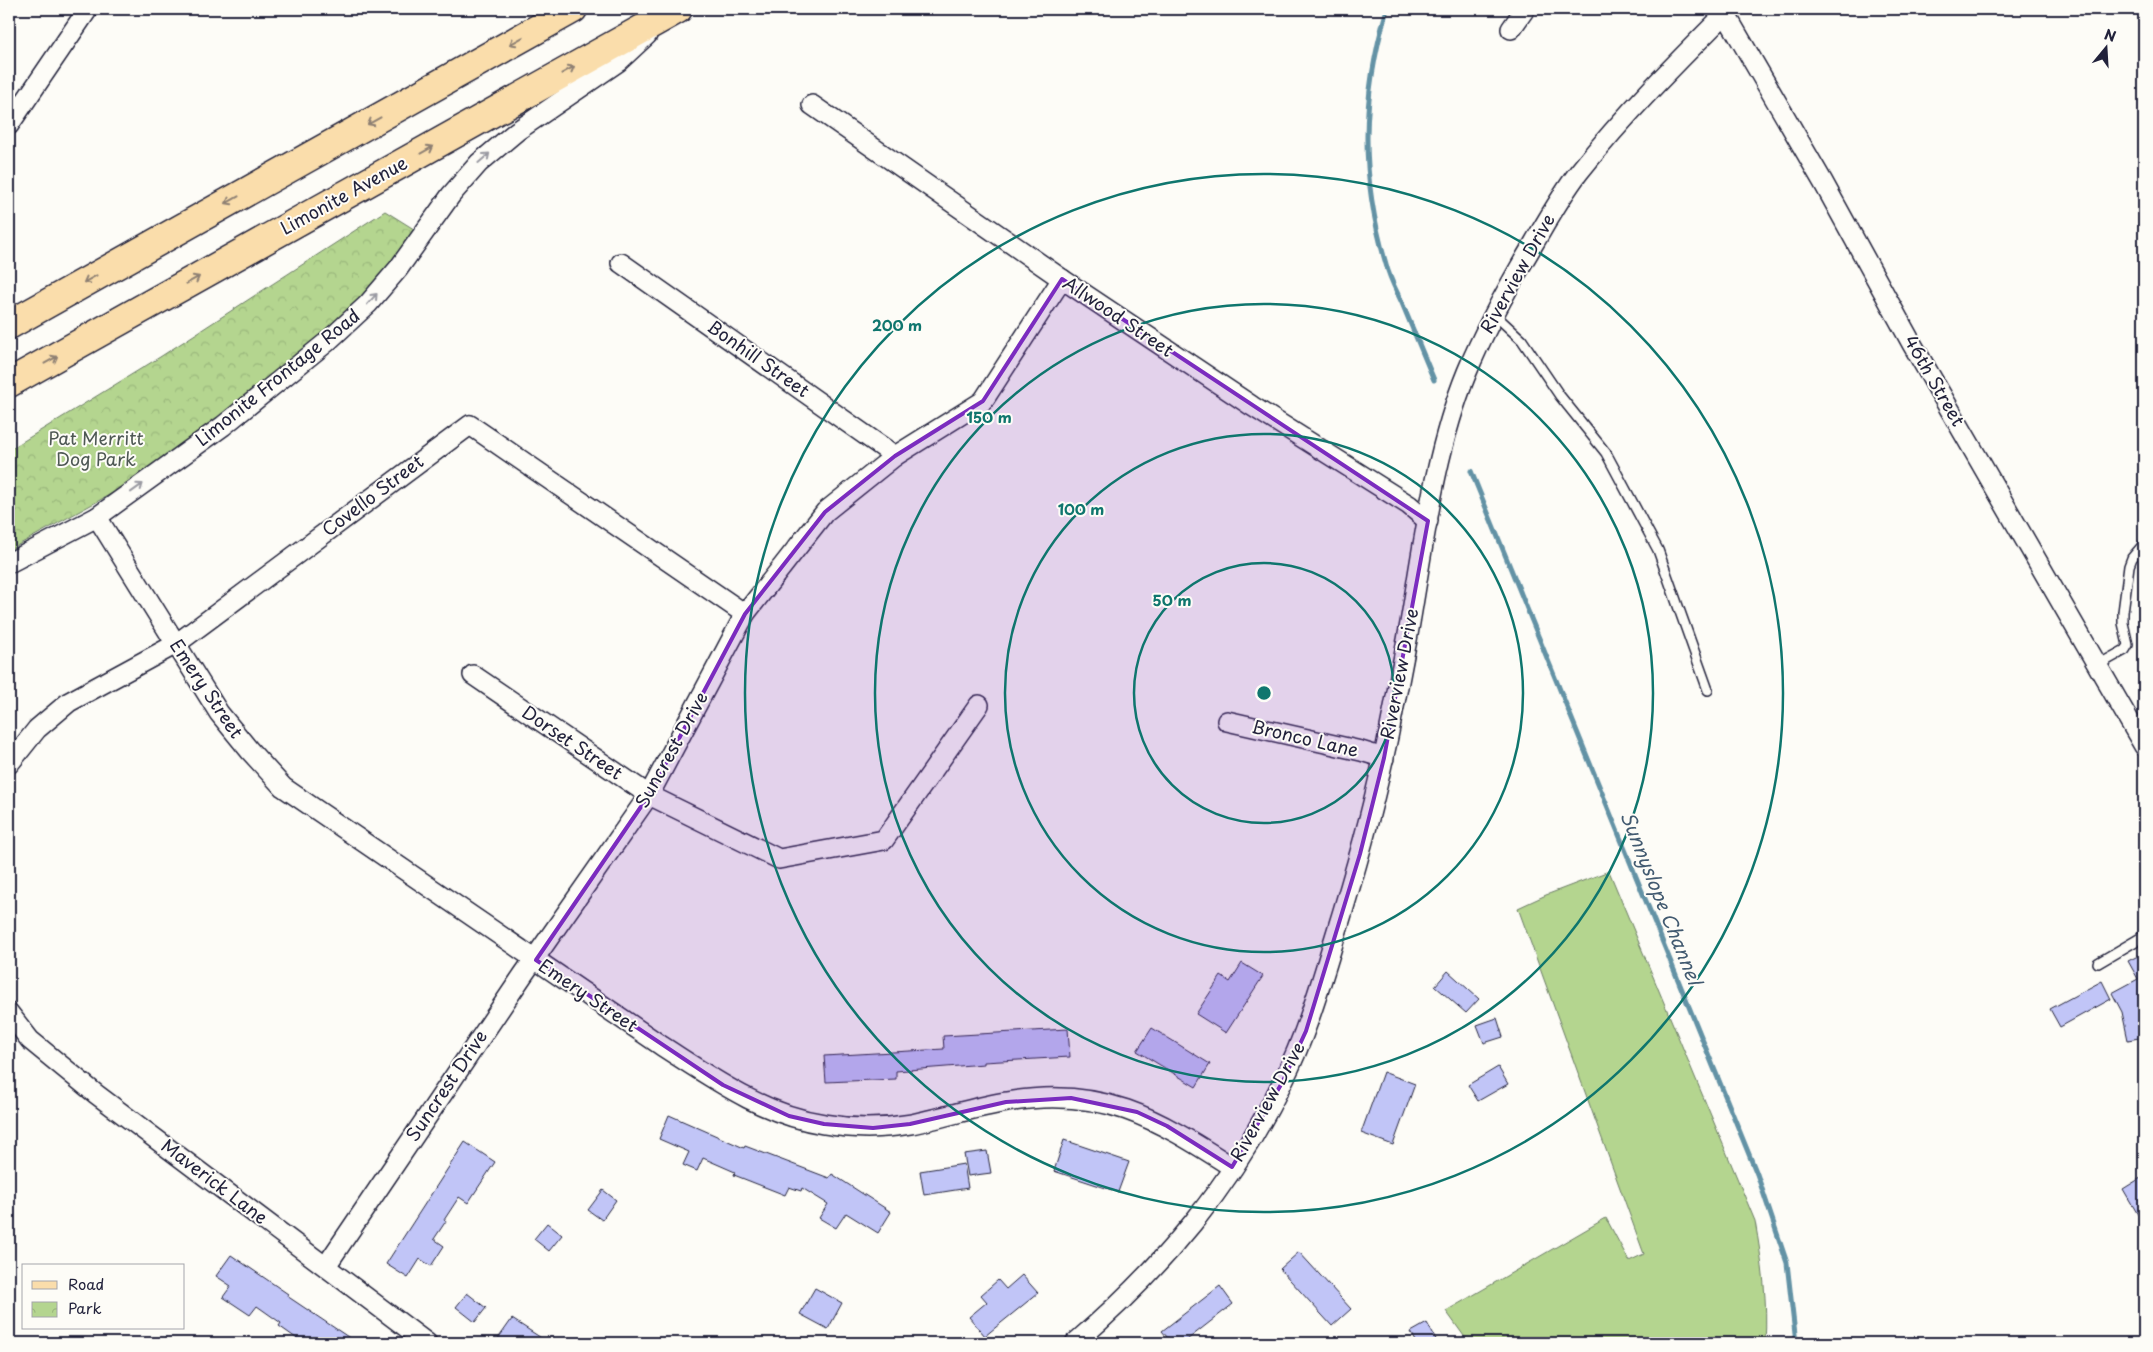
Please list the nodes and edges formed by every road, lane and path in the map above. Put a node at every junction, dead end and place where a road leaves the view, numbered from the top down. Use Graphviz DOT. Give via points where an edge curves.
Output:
graph roads {
  1 [pos="88,9"];
  2 [pos="574,9"];
  3 [pos="1524,9"];
  4 [pos="674,11"];
  5 [pos="1728,11"];
  6 [pos="1511,29"];
  7 [pos="812,105"];
  8 [pos="9,125"];
  9 [pos="621,263"];
  10 [pos="1062,280"];
  11 [pos="1494,314"];
  12 [pos="9,324"];
  13 [pos="9,384"];
  14 [pos="895,456"];
  15 [pos="97,517"];
  16 [pos="1428,521"];
  17 [pos="2144,544"];
  18 [pos="9,564"];
  19 [pos="745,614"];
  20 [pos="176,644"];
  21 [pos="2098,665"];
  22 [pos="474,675"];
  23 [pos="1708,690"];
  24 [pos="979,705"];
  25 [pos="1226,721"];
  26 [pos="2144,746"];
  27 [pos="1384,758"];
  28 [pos="9,764"];
  29 [pos="649,795"];
  30 [pos="2144,936"];
  31 [pos="536,960"];
  32 [pos="2098,963"];
  33 [pos="9,1013"];
  34 [pos="1232,1167"];
  35 [pos="326,1266"];
  36 [pos="427,1343"];
  37 [pos="1075,1343"];
  1 -- 8 [label="street"];
  2 -- 12 [label="main road, one-way"];
  3 -- 6 [label="street"];
  13 -- 4 [label="main road, Limonite Avenue, one-way"];
  15 -- 4 [label="street, Limonite Frontage Road, one-way" via="223,426 327,342 368,304 398,269 451,195 479,163 517,131 618,62"];
  5 -- 11 [label="street, Riverview Drive" via="1630,113 1578,174"];
  5 -- 21 [label="street, 46th Street" via="1912,344"];
  7 -- 10 [label="street, Allwood Street"];
  9 -- 14 [label="street, Bonhill Street"];
  10 -- 14 [label="street, Suncrest Drive" via="983,401"];
  10 -- 16 [label="street, Allwood Street"];
  11 -- 16 [label="street, Riverview Drive" via="1467,373 1449,424"];
  11 -- 23 [label="lane" via="1522,340 1560,396 1606,453 1658,550"];
  14 -- 19 [label="street, Suncrest Drive" via="825,512"];
  15 -- 18 [label="street, Limonite Frontage Road"];
  15 -- 20 [label="street, Emery Street"];
  16 -- 27 [label="street, Riverview Drive"];
  17 -- 21 [label="lane" via="2129,566 2123,612 2128,645"];
  19 -- 20 [label="street, Covello Street" via="470,425"];
  19 -- 29 [label="street, Suncrest Drive"];
  20 -- 28 [label="street, Covello Street" via="69,702 38,729"];
  20 -- 31 [label="street, Emery Street" via="219,713 283,787"];
  21 -- 26 [label="street, 46th Street"];
  22 -- 29 [label="street, Dorset Street"];
  24 -- 29 [label="street, Dorset Street" via="884,840 779,859"];
  25 -- 27 [label="street, Bronco Lane"];
  27 -- 34 [label="street, Riverview Drive" via="1360,854 1306,1031 1282,1083"];
  29 -- 31 [label="street, Suncrest Drive"];
  30 -- 32 [label="lane"];
  31 -- 34 [label="street, Emery Street" via="723,1085 754,1103 789,1116 824,1124 873,1128 910,1124 1006,1102 1042,1097 1072,1098 1102,1102 1136,1112 1167,1126"];
  31 -- 35 [label="street, Suncrest Drive"];
  33 -- 35 [label="street, Maverick Lane" via="30,1040 96,1094"];
  34 -- 37 [label="street, Riverview Drive" via="1179,1242 1144,1280"];
  35 -- 36 [label="street, Maverick Lane"];
}
